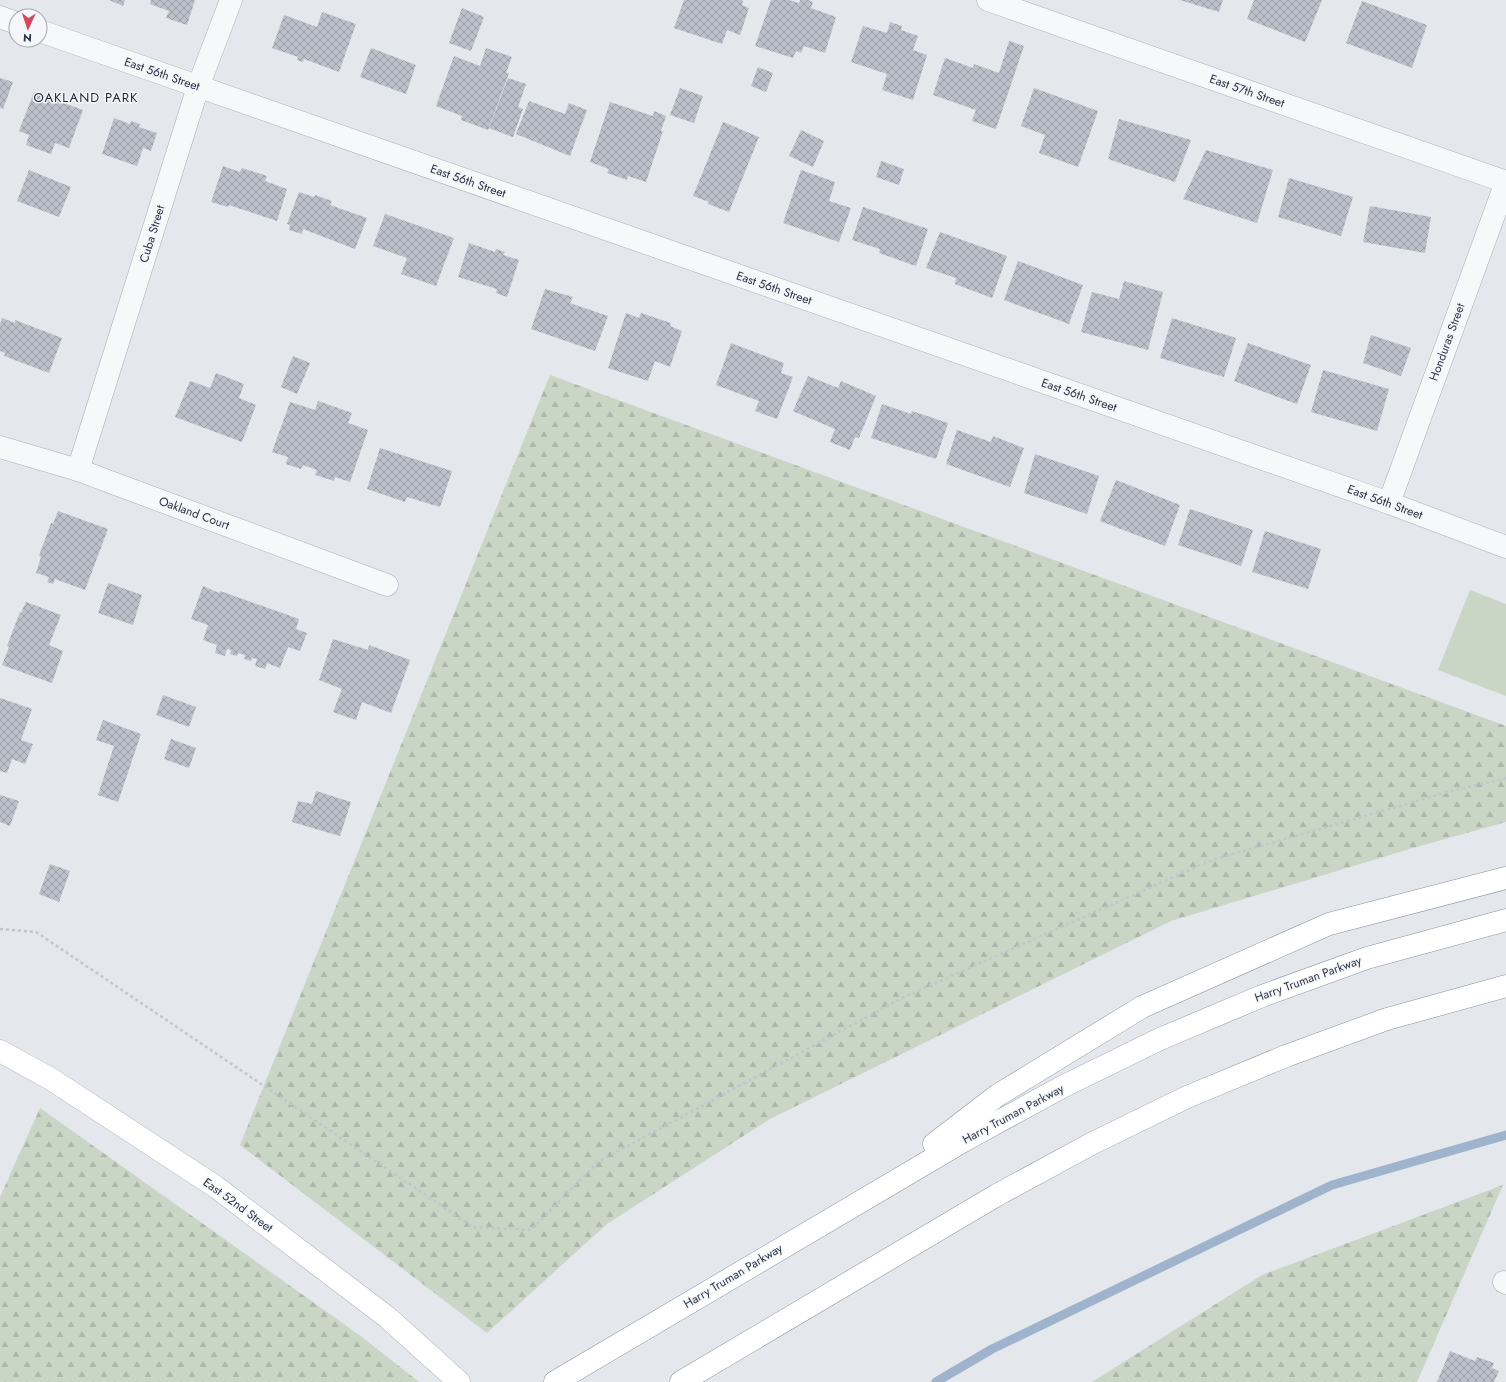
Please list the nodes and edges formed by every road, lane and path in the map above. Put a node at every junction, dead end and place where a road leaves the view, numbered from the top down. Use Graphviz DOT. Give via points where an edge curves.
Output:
graph roads {
  1 [pos="231,0"];
  2 [pos="988,0"];
  3 [pos="48,34"];
  4 [pos="198,87"];
  5 [pos="1506,182"];
  6 [pos="0,447"];
  7 [pos="78,470"];
  8 [pos="1389,503"];
  9 [pos="1506,547"];
  10 [pos="387,585"];
  11 [pos="1506,778"];
  12 [pos="1506,878"];
  13 [pos="1506,920"];
  14 [pos="0,929"];
  15 [pos="1506,986"];
  16 [pos="0,1051"];
  17 [pos="861,1201"];
  18 [pos="459,1382"];
  19 [pos="555,1382"];
  20 [pos="681,1382"];
  1 -- 4 [label="street, Cuba Street"];
  2 -- 5 [label="street, East 57th Street"];
  3 -- 4 [label="street, East 56th Street"];
  4 -- 7 [label="street, Cuba Street"];
  4 -- 8 [label="street, East 56th Street"];
  5 -- 8 [label="street, Honduras Street"];
  6 -- 7 [label="street, Oakland Court"];
  7 -- 10 [label="street, Oakland Court"];
  8 -- 9 [label="street, East 56th Street"];
  11 -- 14 [label="path" via="1212,860 902,998 598,1162 531,1230 473,1227 36,932"];
  12 -- 17 [label="main road" via="1329,924 1142,1006 998,1095"];
  13 -- 17 [label="main road, Harry Truman Parkway" via="1367,958 1262,996 1160,1039 1055,1091"];
  15 -- 20 [label="main road" via="1387,1019 1286,1056 1187,1097 1091,1144 997,1195"];
  16 -- 18 [label="main road, East 52nd Street" via="52,1079 216,1187 388,1317"];
  17 -- 19 [label="main road, Harry Truman Parkway"];
}
